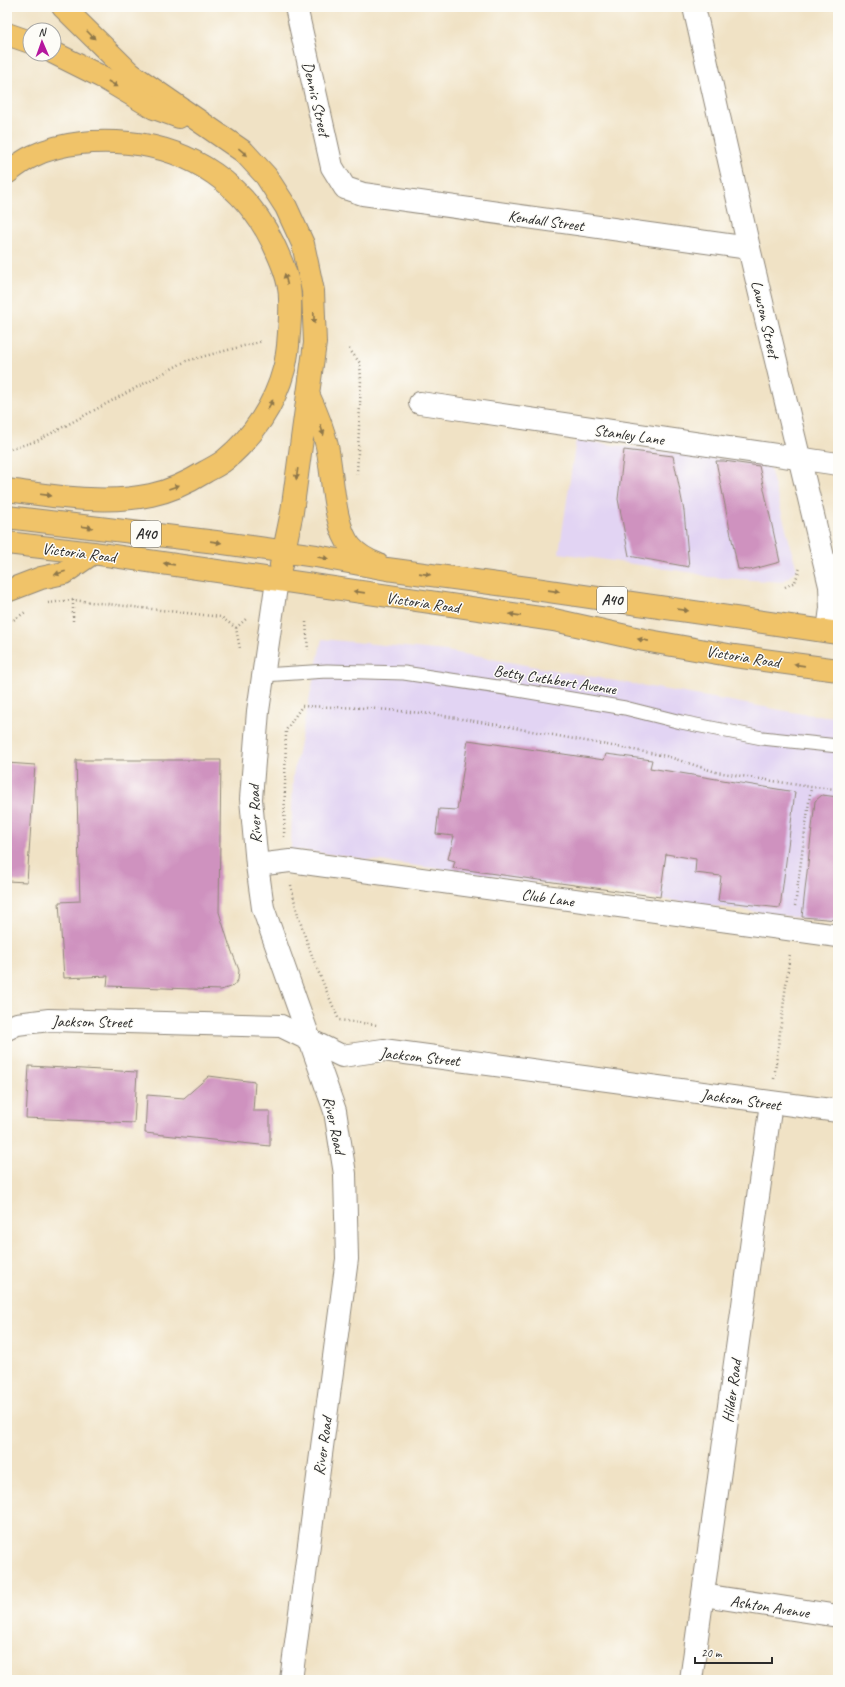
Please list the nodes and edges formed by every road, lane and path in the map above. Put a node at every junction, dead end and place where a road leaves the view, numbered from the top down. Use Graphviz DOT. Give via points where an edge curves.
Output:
graph roads {
  1 [pos="63,7"];
  2 [pos="296,7"];
  3 [pos="694,7"];
  4 [pos="7,34"];
  5 [pos="22,39"];
  6 [pos="62,57"];
  7 [pos="212,129"];
  8 [pos="7,173"];
  9 [pos="345,188"];
  10 [pos="749,248"];
  11 [pos="264,341"];
  12 [pos="349,349"];
  13 [pos="308,394"];
  14 [pos="420,403"];
  15 [pos="7,450"];
  16 [pos="799,459"];
  17 [pos="838,464"];
  18 [pos="357,479"];
  19 [pos="7,490"];
  20 [pos="7,517"];
  21 [pos="7,543"];
  22 [pos="284,552"];
  23 [pos="92,553"];
  24 [pos="802,564"];
  25 [pos="387,569"];
  26 [pos="277,580"];
  27 [pos="785,587"];
  28 [pos="7,591"];
  29 [pos="73,600"];
  30 [pos="46,604"];
  31 [pos="30,609"];
  32 [pos="7,618"];
  33 [pos="247,619"];
  34 [pos="306,622"];
  35 [pos="73,623"];
  36 [pos="236,628"];
  37 [pos="833,632"];
  38 [pos="240,649"];
  39 [pos="308,650"];
  40 [pos="838,670"];
  41 [pos="263,675"];
  42 [pos="838,746"];
  43 [pos="811,788"];
  44 [pos="838,789"];
  45 [pos="285,854"];
  46 [pos="257,865"];
  47 [pos="794,910"];
  48 [pos="838,936"];
  49 [pos="791,950"];
  50 [pos="339,1020"];
  51 [pos="7,1029"];
  52 [pos="311,1040"];
  53 [pos="773,1093"];
  54 [pos="838,1111"];
  55 [pos="702,1595"];
  56 [pos="838,1616"];
  57 [pos="291,1680"];
  58 [pos="691,1680"];
  1 -- 7 [label="highway, one-way" via="131,74"];
  2 -- 9 [label="street, Dennis Street" via="332,167"];
  3 -- 10 [label="street, Lawson Street"];
  4 -- 5 [label="highway"];
  6 -- 7 [label="highway, one-way" via="154,108"];
  7 -- 13 [label="highway, one-way" via="244,152 266,176 286,207 303,244 313,298 315,343"];
  19 -- 8 [label="highway, one-way" via="107,500 152,495 191,481 225,460 252,433 272,403 285,369 290,330 290,298 281,260 265,227 243,197 215,173 183,156 147,144 108,141 71,144 34,155"];
  9 -- 10 [label="street, Kendall Street" via="362,194"];
  10 -- 16 [label="street, Lawson Street"];
  11 -- 15 [label="path" via="186,361 37,440"];
  12 -- 18 [label="path" via="360,363"];
  13 -- 22 [label="highway, one-way"];
  13 -- 25 [label="highway, one-way" via="327,445 338,515 344,535 351,547 364,558"];
  14 -- 16 [label="street, Stanley Lane"];
  16 -- 17 [label="street, Stanley Lane"];
  16 -- 37 [label="street, Lawson Street" via="830,586"];
  20 -- 22 [label="highway, Victoria Road / A40, one-way"];
  21 -- 23 [label="highway, Victoria Road / A40"];
  22 -- 25 [label="highway, Victoria Road / A40, one-way"];
  22 -- 26 [label="highway"];
  26 -- 23 [label="highway, Victoria Road / A40, one-way"];
  23 -- 28 [label="highway, one-way" via="64,573 41,578"];
  24 -- 27 [label="path" via="795,582"];
  25 -- 37 [label="highway, Victoria Road / A40, one-way"];
  40 -- 26 [label="highway, Victoria Road / A40, one-way" via="734,656 554,620"];
  26 -- 41 [label="street, River Road"];
  29 -- 30 [label="path"];
  29 -- 35 [label="path"];
  29 -- 36 [label="path" via="221,617"];
  31 -- 32 [label="path" via="12,621"];
  33 -- 36 [label="path"];
  34 -- 39 [label="path"];
  36 -- 38 [label="path"];
  41 -- 42 [label="lane, Betty Cuthbert Avenue" via="328,671 404,673 617,707 762,738"];
  41 -- 46 [label="street, River Road" via="251,799"];
  43 -- 44 [label="path"];
  43 -- 45 [label="path" via="716,772 666,756 432,714 373,708 302,706 286,730"];
  43 -- 47 [label="path"];
  45 -- 46 [label="street, Club Lane"];
  45 -- 48 [label="street, Club Lane"];
  45 -- 50 [label="path" via="294,902 312,957"];
  46 -- 52 [label="street, River Road" via="263,908"];
  49 -- 53 [label="path"];
  51 -- 52 [label="street, Jackson Street" via="17,1024 49,1020 281,1026"];
  52 -- 53 [label="street, Jackson Street" via="342,1056 383,1050"];
  52 -- 57 [label="street, River Road" via="335,1111 345,1174 347,1259"];
  53 -- 54 [label="street, Jackson Street"];
  53 -- 55 [label="street, Hilder Road"];
  55 -- 56 [label="street, Ashton Avenue"];
  55 -- 58 [label="street, Hilder Road"];
}
